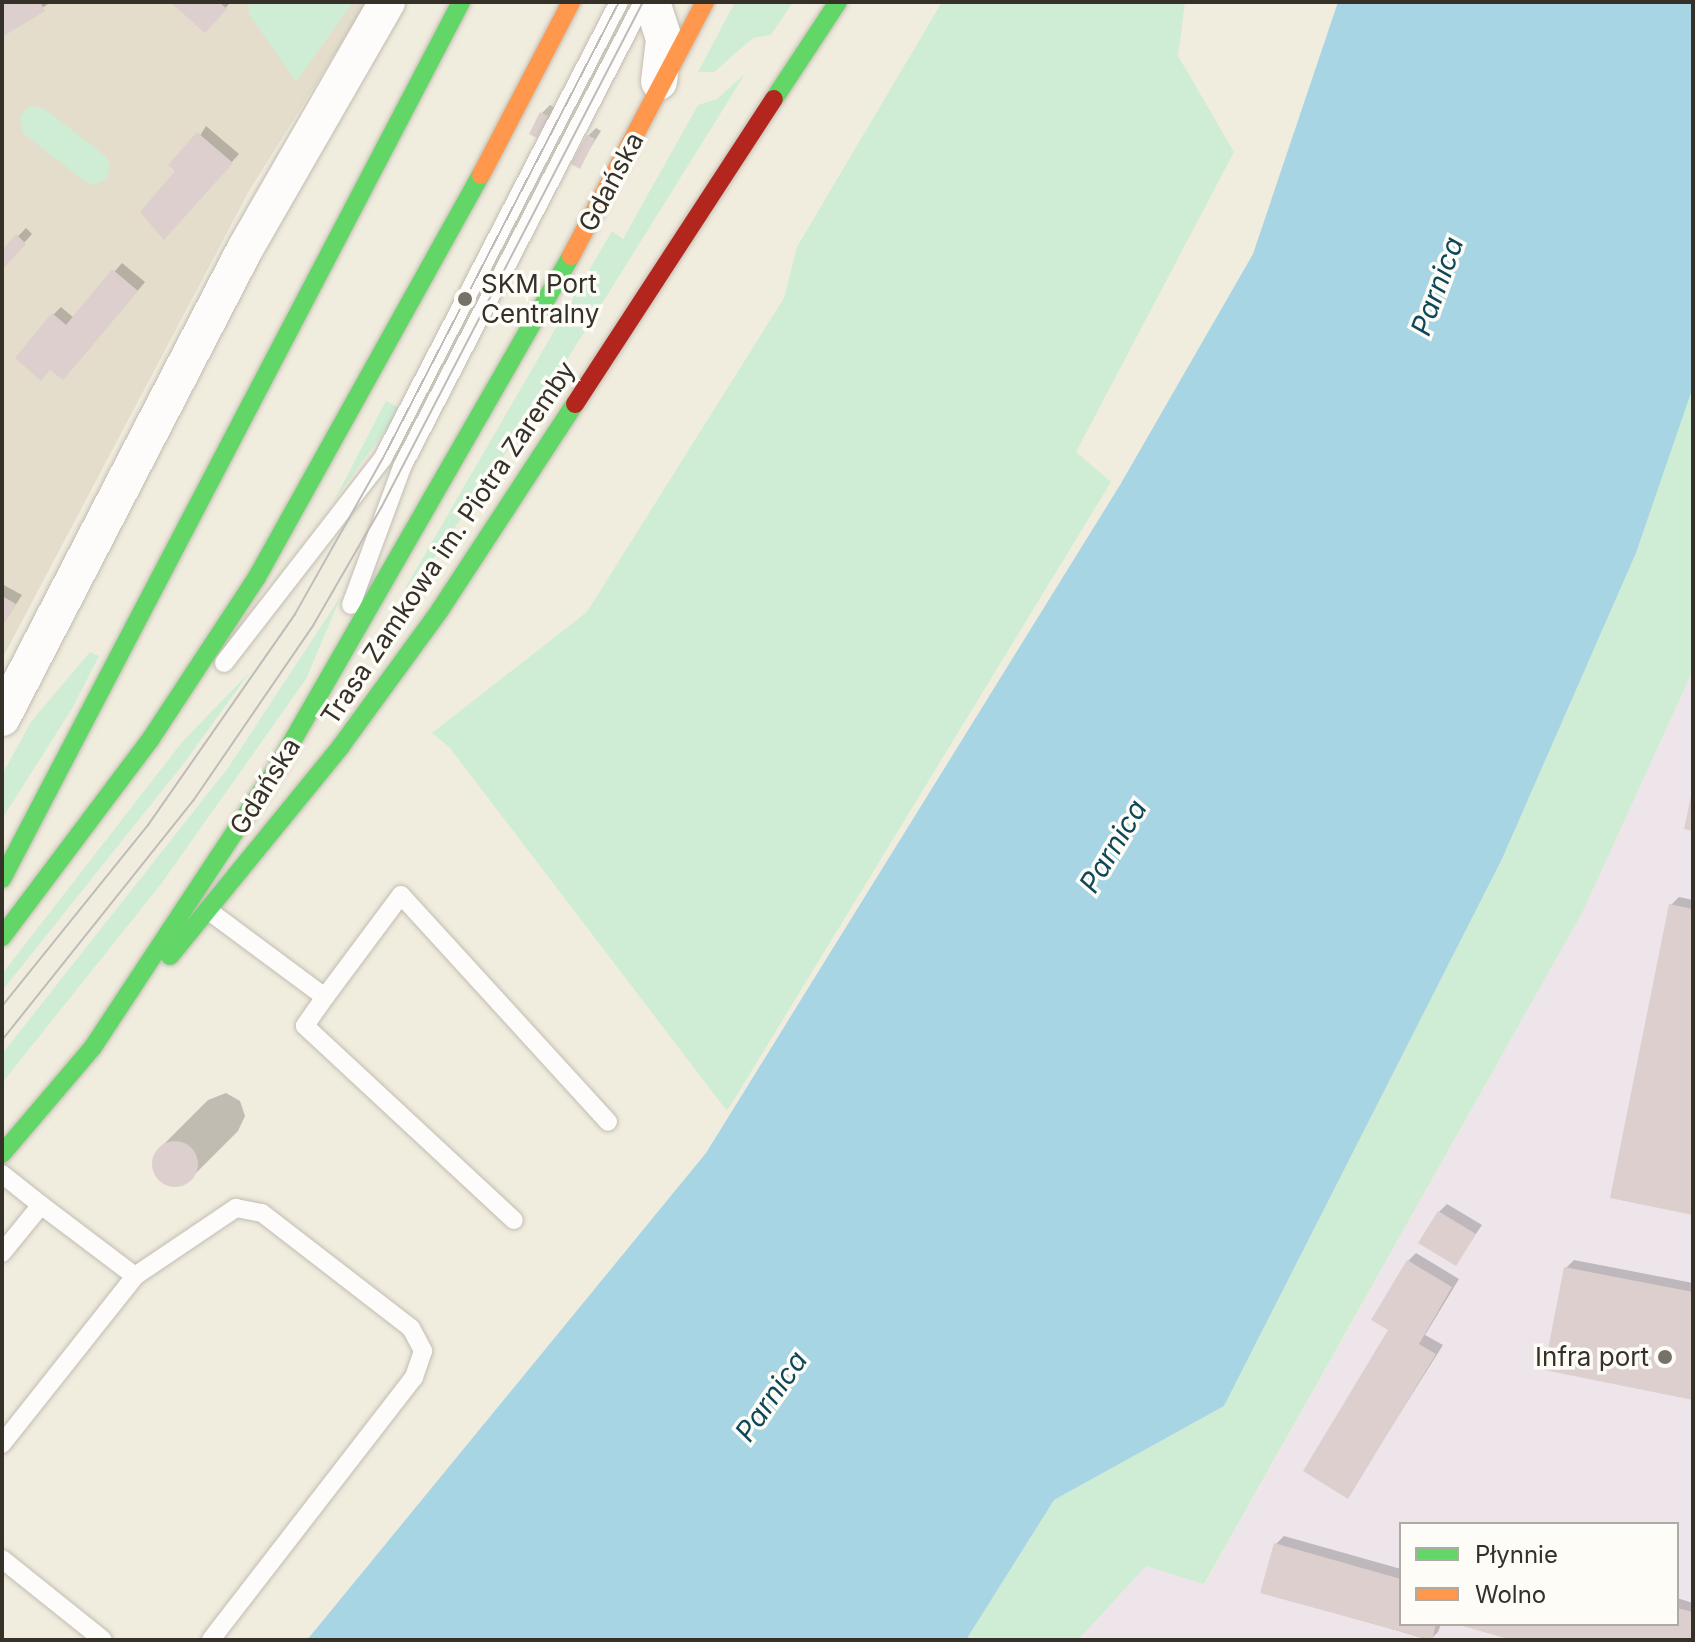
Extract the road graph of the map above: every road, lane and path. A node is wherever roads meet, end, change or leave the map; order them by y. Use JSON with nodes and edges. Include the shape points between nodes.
{"nodes":[{"id":1,"x":387,"y":2,"type":"edge"},
{"id":2,"x":461,"y":2,"type":"edge"},
{"id":3,"x":571,"y":2,"type":"edge"},
{"id":4,"x":619,"y":2,"type":"edge"},
{"id":5,"x":643,"y":2,"type":"edge"},
{"id":6,"x":652,"y":2,"type":"edge"},
{"id":7,"x":705,"y":2,"type":"edge"},
{"id":8,"x":838,"y":2,"type":"edge"},
{"id":9,"x":656,"y":99,"type":"junction"},
{"id":10,"x":2,"y":718,"type":"edge"},
{"id":11,"x":306,"y":719,"type":"junction"},
{"id":12,"x":2,"y":879,"type":"edge"},
{"id":13,"x":35,"y":896,"type":"junction"},
{"id":14,"x":209,"y":911,"type":"junction"},
{"id":15,"x":2,"y":937,"type":"edge"},
{"id":16,"x":325,"y":997,"type":"junction"},
{"id":17,"x":93,"y":1047,"type":"junction"},
{"id":18,"x":608,"y":1122,"type":"dead end"},
{"id":19,"x":2,"y":1154,"type":"edge"},
{"id":20,"x":2,"y":1174,"type":"edge"},
{"id":21,"x":41,"y":1205,"type":"junction"},
{"id":22,"x":514,"y":1220,"type":"dead end"},
{"id":23,"x":2,"y":1253,"type":"edge"},
{"id":24,"x":135,"y":1276,"type":"junction"},
{"id":25,"x":2,"y":1444,"type":"edge"},
{"id":26,"x":2,"y":1559,"type":"edge"},
{"id":27,"x":103,"y":1640,"type":"edge"},
{"id":28,"x":211,"y":1640,"type":"edge"}],
"edges":[{"from":1,"to":10,"type":"street","via":[[245,249]]},
{"from":2,"to":12,"type":"main road"},
{"from":3,"to":13,"type":"main road","via":[[450,235],[257,577],[150,740]]},
{"from":4,"to":13,"type":"lane","via":[[371,478]]},
{"from":5,"to":11,"type":"lane","via":[[402,467]]},
{"from":6,"to":9,"type":"street","name":"Gdańska","via":[[664,40]]},
{"from":7,"to":9,"type":"main road","name":"Gdańska"},
{"from":8,"to":14,"type":"main road","name":"Trasa Zamkowa im. Piotra Zaremby","via":[[394,677]]},
{"from":9,"to":11,"type":"main road","name":"Gdańska","via":[[526,341]]},
{"from":11,"to":17,"type":"main road","name":"Gdańska","via":[[195,899]]},
{"from":13,"to":15,"type":"main road"},
{"from":14,"to":16,"type":"lane"},
{"from":14,"to":17,"type":"main road","name":"Trasa Zamkowa im. Piotra Zaremby"},
{"from":16,"to":18,"type":"lane","via":[[401,895]]},
{"from":16,"to":22,"type":"lane","via":[[305,1026]]},
{"from":17,"to":19,"type":"main road","name":"Gdańska"},
{"from":20,"to":21,"type":"lane"},
{"from":21,"to":23,"type":"lane"},
{"from":21,"to":24,"type":"lane"},
{"from":24,"to":25,"type":"lane"},
{"from":24,"to":28,"type":"lane","via":[[236,1208],[262,1213],[411,1328],[423,1351],[414,1377]]},
{"from":26,"to":27,"type":"lane"}]}
